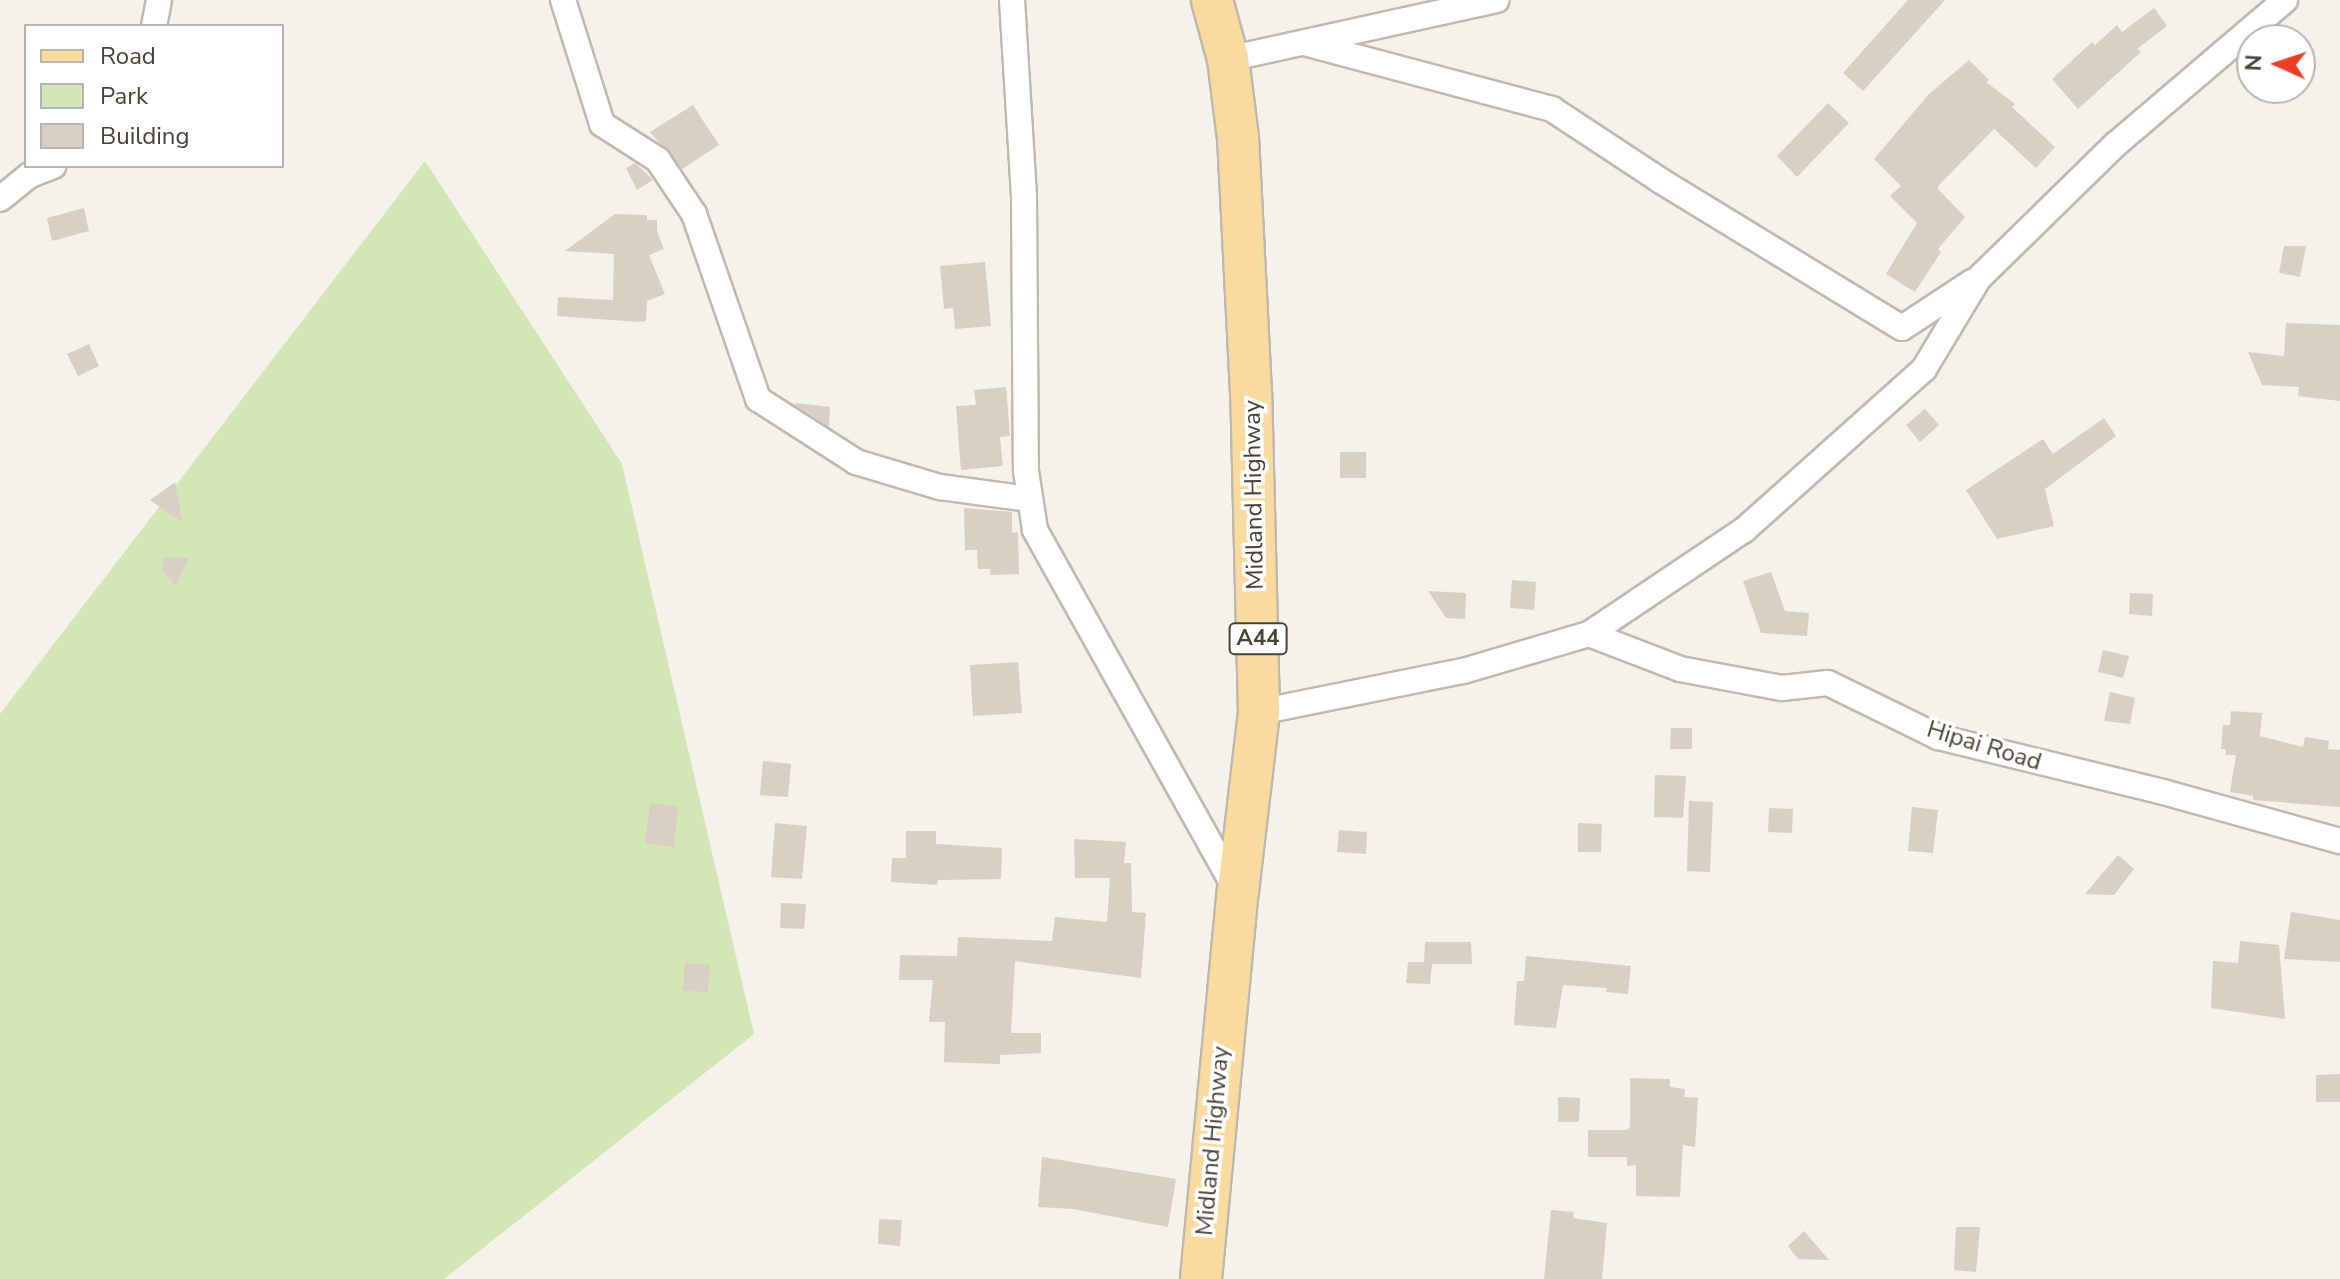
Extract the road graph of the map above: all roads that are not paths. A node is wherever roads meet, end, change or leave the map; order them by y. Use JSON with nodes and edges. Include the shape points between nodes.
{"nodes":[{"id":1,"x":159,"y":0,"type":"edge"},
{"id":2,"x":563,"y":0,"type":"edge"},
{"id":3,"x":1012,"y":0,"type":"edge"},
{"id":4,"x":1497,"y":0,"type":"edge"},
{"id":5,"x":2285,"y":0,"type":"edge"},
{"id":6,"x":1207,"y":2,"type":"edge"},
{"id":7,"x":154,"y":24,"type":"edge"},
{"id":8,"x":1304,"y":43,"type":"junction"},
{"id":9,"x":1228,"y":59,"type":"junction"},
{"id":10,"x":48,"y":168,"type":"edge"},
{"id":11,"x":0,"y":199,"type":"edge"},
{"id":12,"x":1978,"y":279,"type":"junction"},
{"id":13,"x":1030,"y":499,"type":"junction"},
{"id":14,"x":1589,"y":634,"type":"junction"},
{"id":15,"x":1259,"y":712,"type":"junction"},
{"id":16,"x":2340,"y":841,"type":"edge"},
{"id":17,"x":1238,"y":891,"type":"junction"},
{"id":18,"x":1201,"y":1279,"type":"edge"}],
"edges":[{"from":1,"to":7,"type":"street"},
{"from":2,"to":13,"type":"street","via":[[602,124],[658,160],[694,214],[758,399],[856,462],[940,487]]},
{"from":3,"to":13,"type":"street","via":[[1024,196]]},
{"from":4,"to":8,"type":"street"},
{"from":5,"to":12,"type":"street","via":[[2116,144]]},
{"from":6,"to":9,"type":"main road","name":"Midland Highway","number":"A44"},
{"from":8,"to":9,"type":"street"},
{"from":8,"to":12,"type":"street","via":[[1552,109],[1902,328]]},
{"from":9,"to":15,"type":"main road","name":"Midland Highway","number":"A44","via":[[1238,138],[1250,363]]},
{"from":10,"to":11,"type":"street"},
{"from":12,"to":14,"type":"street","via":[[1924,369],[1744,530]]},
{"from":13,"to":17,"type":"street","via":[[1035,530]]},
{"from":14,"to":15,"type":"street","via":[[1463,671]]},
{"from":14,"to":16,"type":"street","name":"Hipai Road","via":[[1680,669],[1782,688],[1828,683],[1938,737]]},
{"from":15,"to":17,"type":"main road","name":"Midland Highway","number":"A44"},
{"from":17,"to":18,"type":"main road","name":"Midland Highway","number":"A44"}]}
